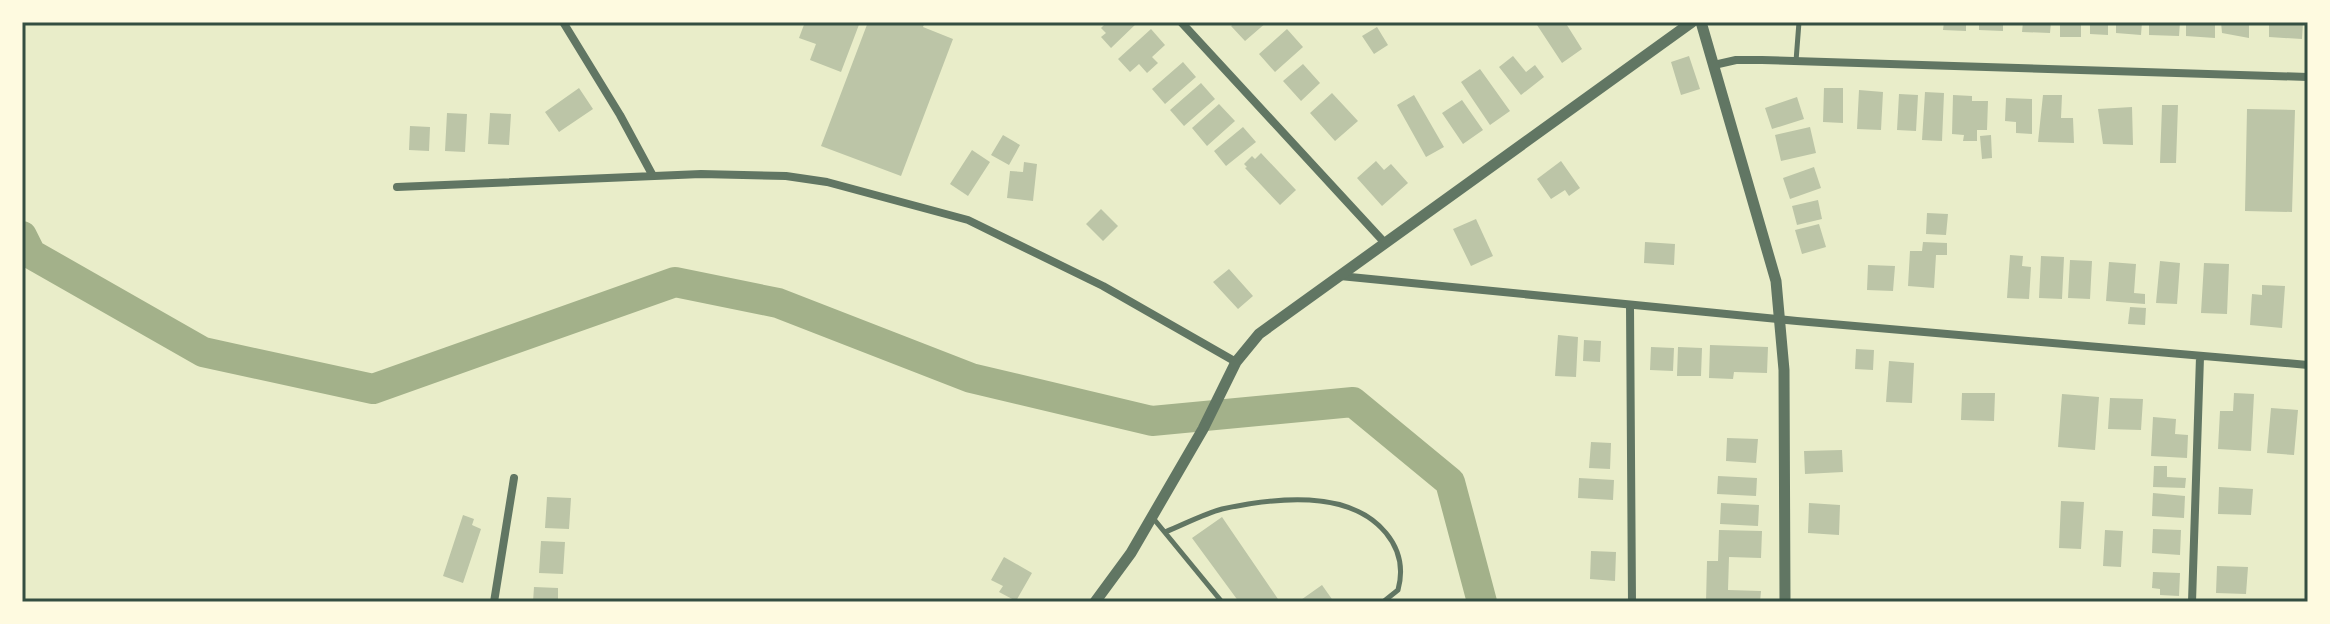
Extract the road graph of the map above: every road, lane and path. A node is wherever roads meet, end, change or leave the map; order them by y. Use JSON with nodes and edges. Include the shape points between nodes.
{"nodes":[{"id":1,"x":563,"y":22,"type":"edge"},
{"id":2,"x":1181,"y":22,"type":"edge"},
{"id":3,"x":1692,"y":22,"type":"edge"},
{"id":4,"x":1701,"y":22,"type":"edge"},
{"id":5,"x":1799,"y":22,"type":"edge"},
{"id":6,"x":1796,"y":61,"type":"junction"},
{"id":7,"x":1714,"y":65,"type":"junction"},
{"id":8,"x":2308,"y":77,"type":"edge"},
{"id":9,"x":653,"y":176,"type":"junction"},
{"id":10,"x":397,"y":187,"type":"dead end"},
{"id":11,"x":1384,"y":242,"type":"junction"},
{"id":12,"x":1339,"y":276,"type":"junction"},
{"id":13,"x":1630,"y":305,"type":"junction"},
{"id":14,"x":1780,"y":319,"type":"junction"},
{"id":15,"x":2200,"y":357,"type":"junction"},
{"id":16,"x":1236,"y":362,"type":"junction"},
{"id":17,"x":2308,"y":365,"type":"edge"},
{"id":18,"x":514,"y":478,"type":"dead end"},
{"id":19,"x":1153,"y":518,"type":"junction"},
{"id":20,"x":1165,"y":532,"type":"junction"},
{"id":21,"x":494,"y":602,"type":"edge"},
{"id":22,"x":1095,"y":602,"type":"edge"},
{"id":23,"x":1222,"y":602,"type":"edge"},
{"id":24,"x":1383,"y":602,"type":"edge"},
{"id":25,"x":1632,"y":602,"type":"edge"},
{"id":26,"x":1785,"y":602,"type":"edge"},
{"id":27,"x":2192,"y":602,"type":"edge"}],
"edges":[{"from":1,"to":9,"type":"street"},
{"from":2,"to":11,"type":"street"},
{"from":3,"to":11,"type":"street"},
{"from":4,"to":7,"type":"street"},
{"from":5,"to":6,"type":"lane"},
{"from":6,"to":7,"type":"street"},
{"from":6,"to":8,"type":"street"},
{"from":7,"to":14,"type":"street","via":[[1776,281]]},
{"from":9,"to":10,"type":"street"},
{"from":9,"to":16,"type":"street","via":[[799,178],[956,216],[1103,286]]},
{"from":11,"to":12,"type":"street"},
{"from":12,"to":13,"type":"street"},
{"from":12,"to":16,"type":"street","via":[[1259,334]]},
{"from":13,"to":14,"type":"street"},
{"from":13,"to":25,"type":"street"},
{"from":14,"to":15,"type":"street"},
{"from":14,"to":26,"type":"street"},
{"from":15,"to":17,"type":"street"},
{"from":15,"to":27,"type":"street"},
{"from":16,"to":19,"type":"street"},
{"from":18,"to":21,"type":"street"},
{"from":19,"to":20,"type":"lane"},
{"from":19,"to":22,"type":"street"},
{"from":20,"to":23,"type":"lane"},
{"from":20,"to":24,"type":"lane","via":[[1220,510],[1264,503],[1310,500],[1354,508],[1378,523],[1397,546],[1398,590]]}]}
